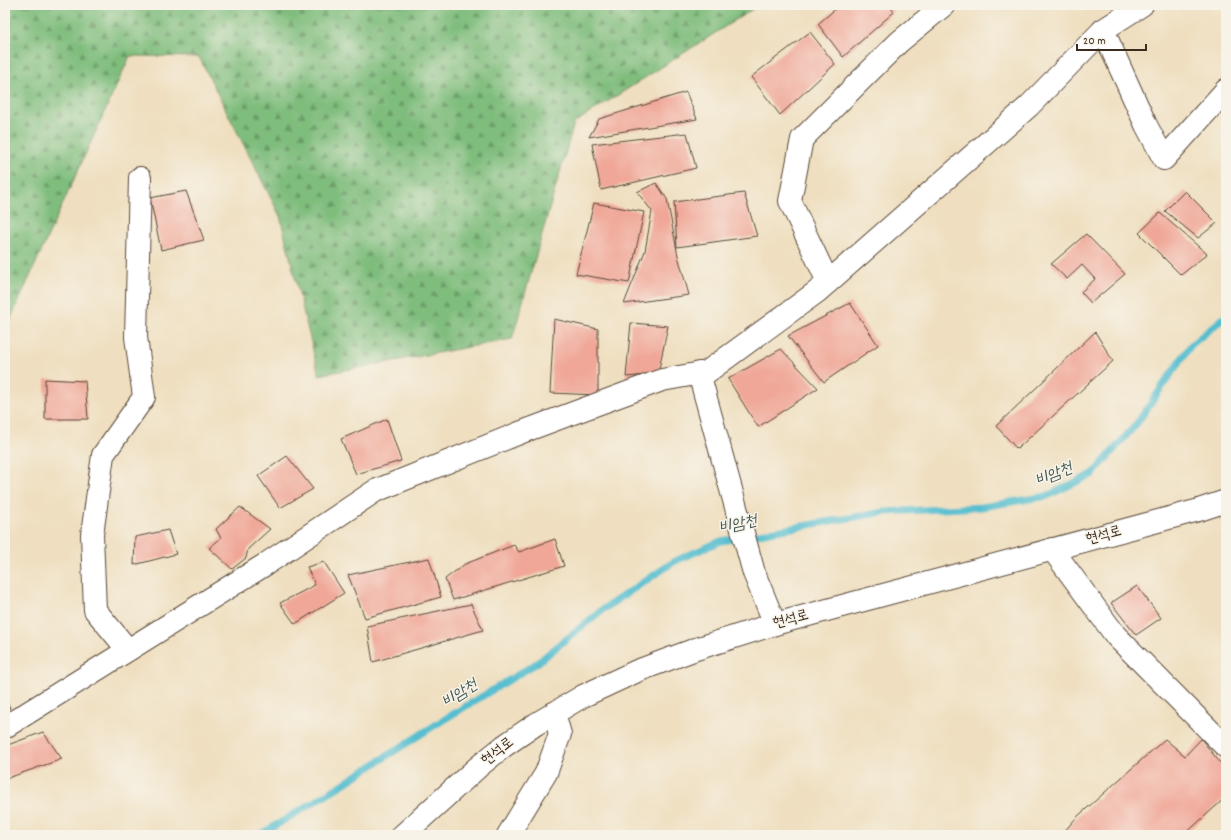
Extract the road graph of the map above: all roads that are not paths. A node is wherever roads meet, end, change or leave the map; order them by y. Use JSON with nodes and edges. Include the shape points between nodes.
{"nodes":[{"id":1,"x":944,"y":5,"type":"edge"},
{"id":2,"x":1142,"y":5,"type":"edge"},
{"id":3,"x":1103,"y":30,"type":"junction"},
{"id":4,"x":1226,"y":90,"type":"edge"},
{"id":5,"x":140,"y":178,"type":"dead end"},
{"id":6,"x":828,"y":282,"type":"junction"},
{"id":7,"x":699,"y":373,"type":"junction"},
{"id":8,"x":1226,"y":501,"type":"edge"},
{"id":9,"x":1052,"y":550,"type":"junction"},
{"id":10,"x":775,"y":624,"type":"junction"},
{"id":11,"x":128,"y":650,"type":"junction"},
{"id":12,"x":554,"y":713,"type":"junction"},
{"id":13,"x":5,"y":727,"type":"edge"},
{"id":14,"x":1226,"y":747,"type":"edge"},
{"id":15,"x":403,"y":835,"type":"edge"},
{"id":16,"x":508,"y":835,"type":"edge"}],
"edges":[{"from":1,"to":6,"type":"street","via":[[899,42],[802,139],[790,201]]},
{"from":2,"to":3,"type":"street"},
{"from":3,"to":4,"type":"street","via":[[1164,160]]},
{"from":3,"to":6,"type":"street","via":[[1028,106]]},
{"from":5,"to":11,"type":"street","via":[[136,337],[144,397],[104,455],[92,535],[96,610]]},
{"from":6,"to":7,"type":"street","via":[[707,372]]},
{"from":7,"to":10,"type":"street","via":[[754,573]]},
{"from":7,"to":11,"type":"street","via":[[662,380],[522,432],[375,491],[266,564]]},
{"from":8,"to":9,"type":"street","name":"현석로"},
{"from":9,"to":10,"type":"street","name":"현석로"},
{"from":9,"to":14,"type":"street","via":[[1116,636]]},
{"from":10,"to":12,"type":"street","name":"현석로","via":[[637,671],[583,696]]},
{"from":11,"to":13,"type":"street"},
{"from":12,"to":15,"type":"street","name":"현석로","via":[[504,746],[478,767]]},
{"from":12,"to":16,"type":"street","via":[[560,734],[546,773]]}]}
